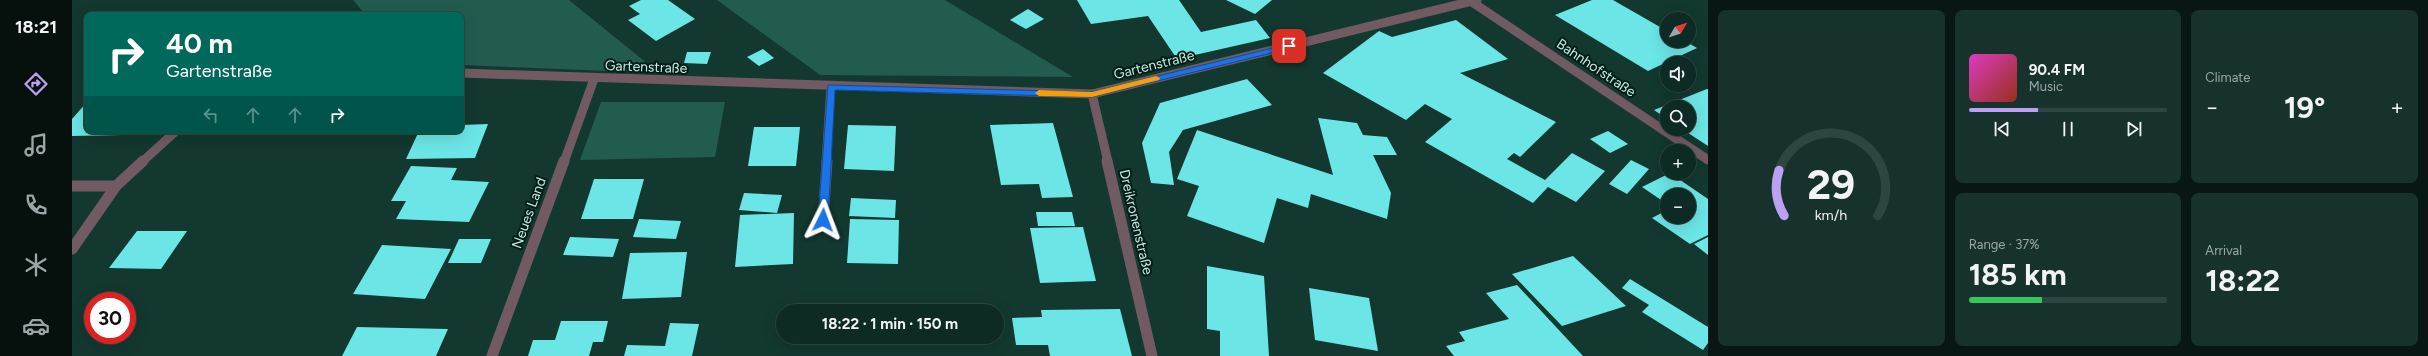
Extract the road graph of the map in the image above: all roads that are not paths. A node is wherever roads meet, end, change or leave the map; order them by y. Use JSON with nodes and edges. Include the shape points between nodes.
{"nodes":[{"id":1,"x":1472,"y":0,"type":"edge"},
{"id":2,"x":464,"y":73,"type":"edge"},
{"id":3,"x":594,"y":79,"type":"junction"},
{"id":4,"x":831,"y":87,"type":"junction"},
{"id":5,"x":1092,"y":94,"type":"junction"},
{"id":6,"x":173,"y":134,"type":"edge"},
{"id":7,"x":1708,"y":160,"type":"edge"},
{"id":8,"x":72,"y":186,"type":"edge"},
{"id":9,"x":116,"y":186,"type":"junction"},
{"id":10,"x":823,"y":220,"type":"dead end"},
{"id":11,"x":72,"y":249,"type":"edge"},
{"id":12,"x":492,"y":356,"type":"edge"},
{"id":13,"x":1152,"y":356,"type":"edge"}],
"edges":[{"from":1,"to":5,"type":"street","name":"Gartenstraße"},
{"from":1,"to":7,"type":"street","name":"Bahnhofstraße"},
{"from":2,"to":3,"type":"street","name":"Gartenstraße"},
{"from":3,"to":4,"type":"street","name":"Gartenstraße"},
{"from":3,"to":12,"type":"street","name":"Neues Land"},
{"from":4,"to":5,"type":"street","name":"Gartenstraße"},
{"from":4,"to":10,"type":"street"},
{"from":5,"to":13,"type":"street","name":"Dreikronenstraße"},
{"from":6,"to":9,"type":"street"},
{"from":8,"to":9,"type":"street"},
{"from":9,"to":11,"type":"street"}]}
